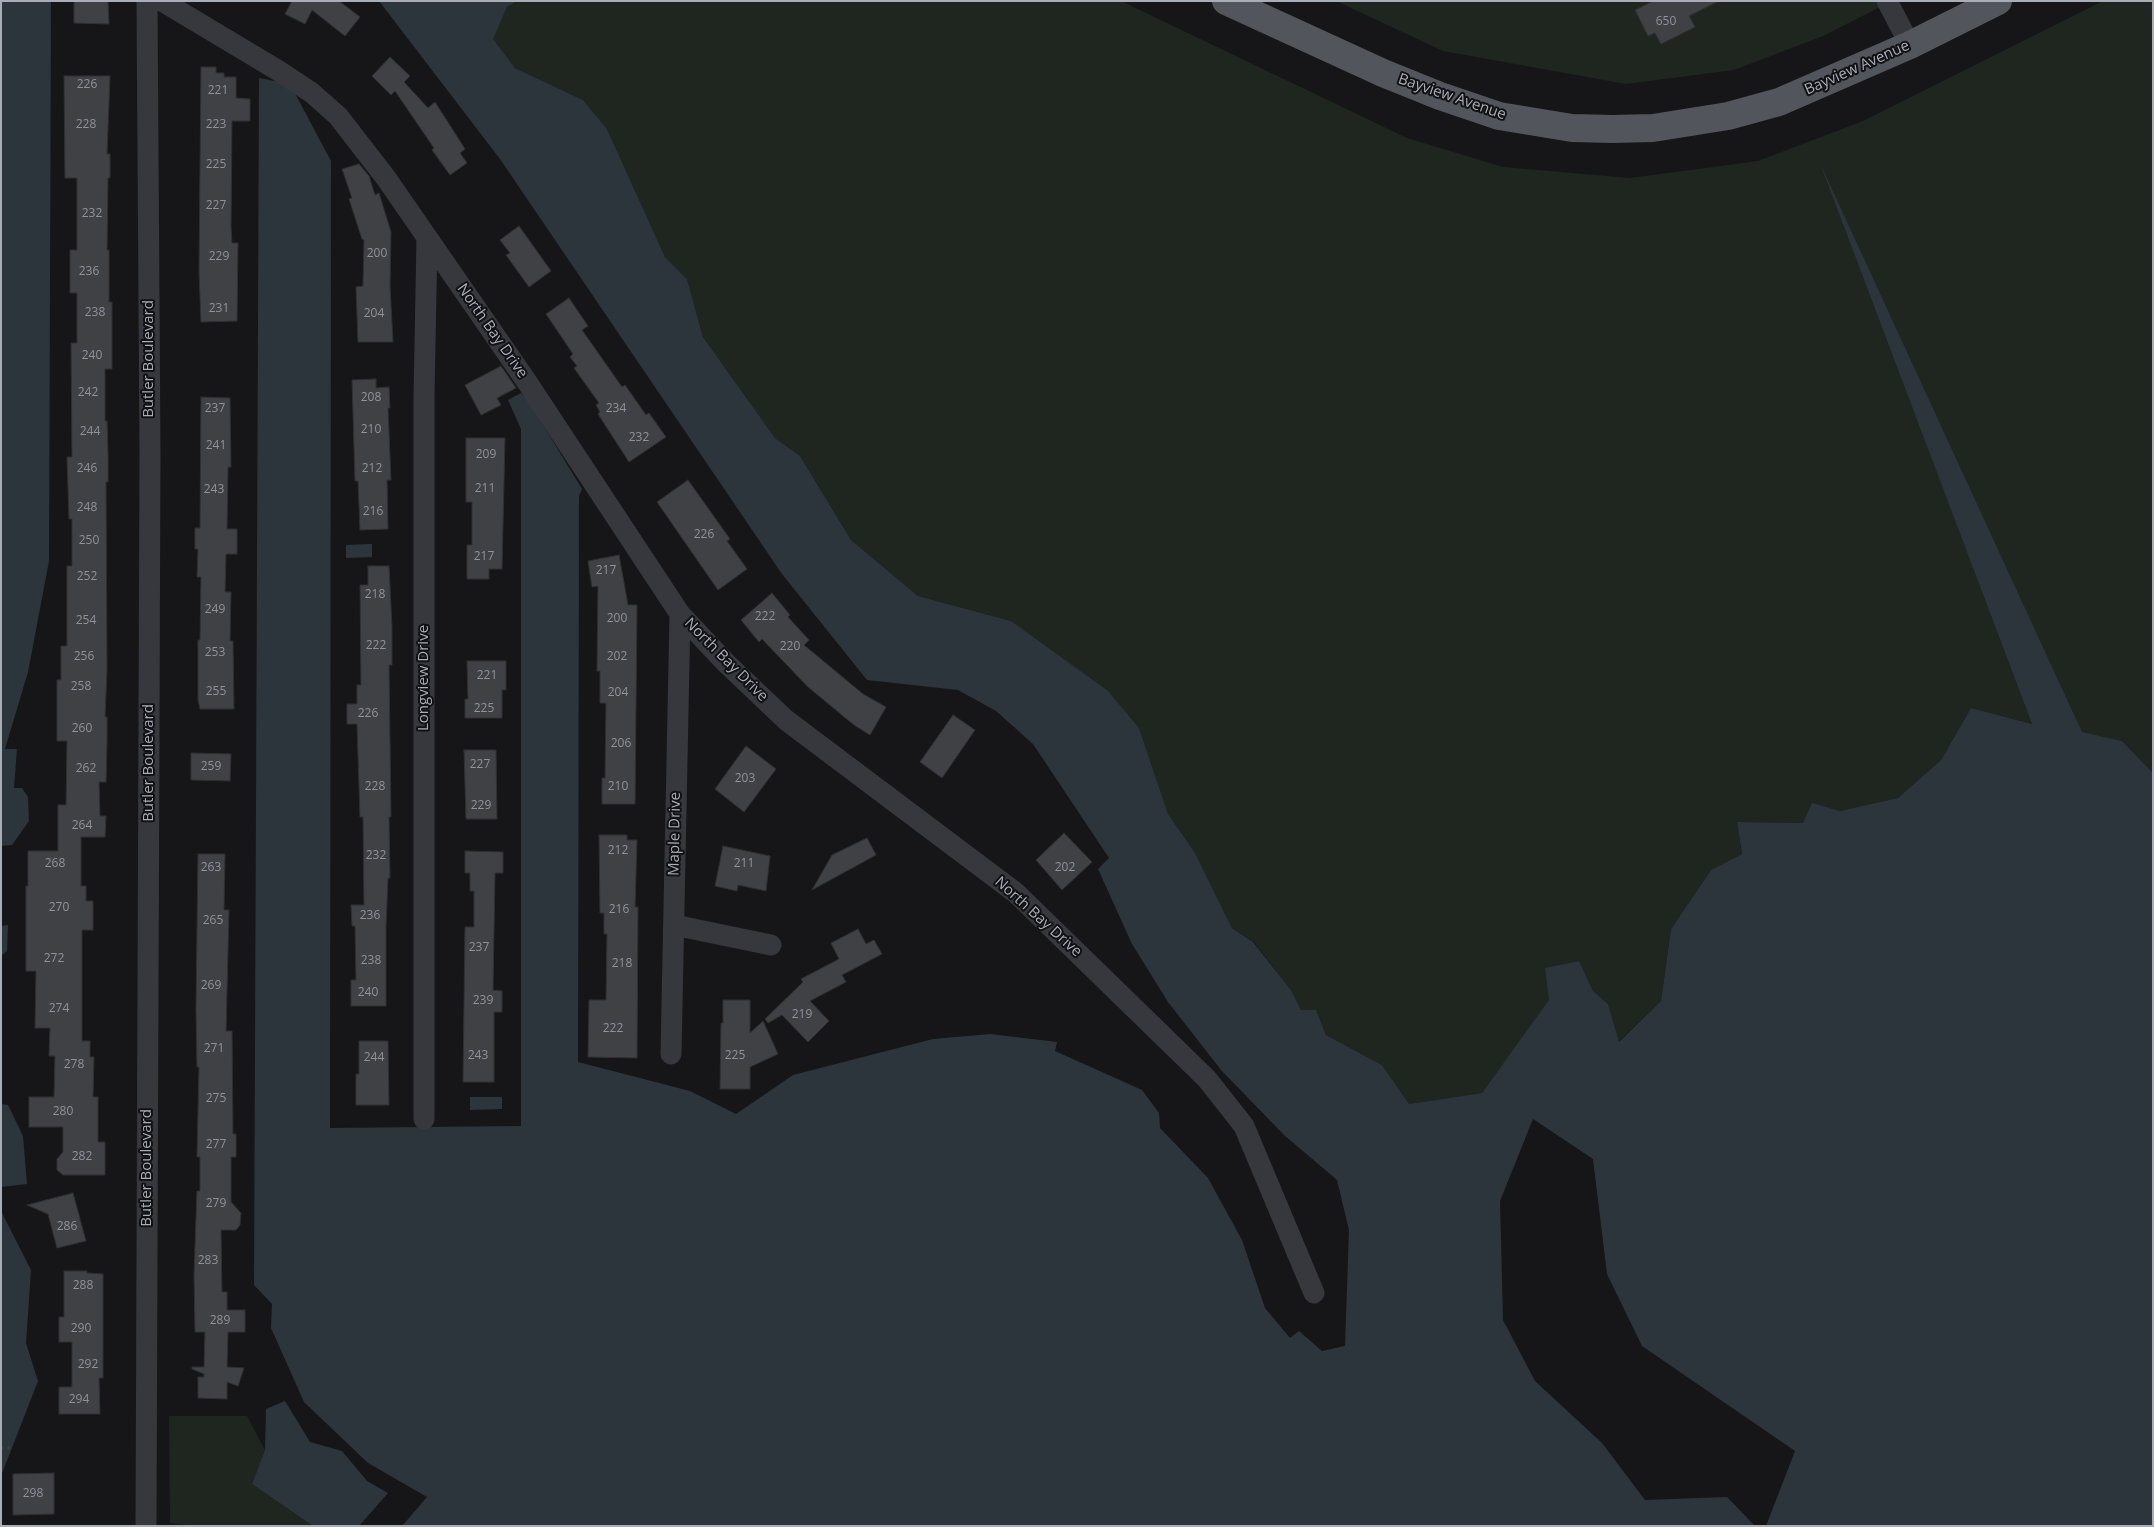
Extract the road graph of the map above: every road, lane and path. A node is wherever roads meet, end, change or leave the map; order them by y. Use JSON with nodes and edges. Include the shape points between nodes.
{"nodes":[{"id":1,"x":147,"y":1,"type":"edge"},
{"id":2,"x":162,"y":1,"type":"edge"},
{"id":3,"x":1226,"y":1,"type":"edge"},
{"id":4,"x":1887,"y":1,"type":"edge"},
{"id":5,"x":1998,"y":1,"type":"edge"},
{"id":6,"x":1910,"y":45,"type":"junction"},
{"id":7,"x":428,"y":238,"type":"junction"},
{"id":8,"x":680,"y":614,"type":"junction"},
{"id":9,"x":674,"y":925,"type":"junction"},
{"id":10,"x":772,"y":945,"type":"dead end"},
{"id":11,"x":671,"y":1054,"type":"dead end"},
{"id":12,"x":424,"y":1119,"type":"dead end"},
{"id":13,"x":1314,"y":1292,"type":"dead end"},
{"id":14,"x":1,"y":1448,"type":"edge"},
{"id":15,"x":12,"y":1448,"type":"dead end"},
{"id":16,"x":146,"y":1526,"type":"edge"}],
"edges":[{"from":1,"to":16,"type":"street","name":"Butler Boulevard","via":[[150,462]]},
{"from":2,"to":7,"type":"street","name":"North Bay Drive","via":[[279,71],[312,93],[338,116]]},
{"from":3,"to":6,"type":"main road","name":"Bayview Avenue","via":[[1440,96],[1499,116],[1572,128],[1653,128],[1728,116],[1779,102]]},
{"from":4,"to":6,"type":"street"},
{"from":5,"to":6,"type":"main road","name":"Bayview Avenue"},
{"from":7,"to":8,"type":"street","name":"North Bay Drive"},
{"from":7,"to":12,"type":"street","name":"Longview Drive","via":[[424,396]]},
{"from":8,"to":9,"type":"street","name":"Maple Drive"},
{"from":8,"to":13,"type":"street","name":"North Bay Drive","via":[[786,720],[1016,894],[1207,1079],[1244,1126]]},
{"from":9,"to":10,"type":"street"},
{"from":9,"to":11,"type":"street","name":"Maple Drive"},
{"from":14,"to":15,"type":"path"}]}
